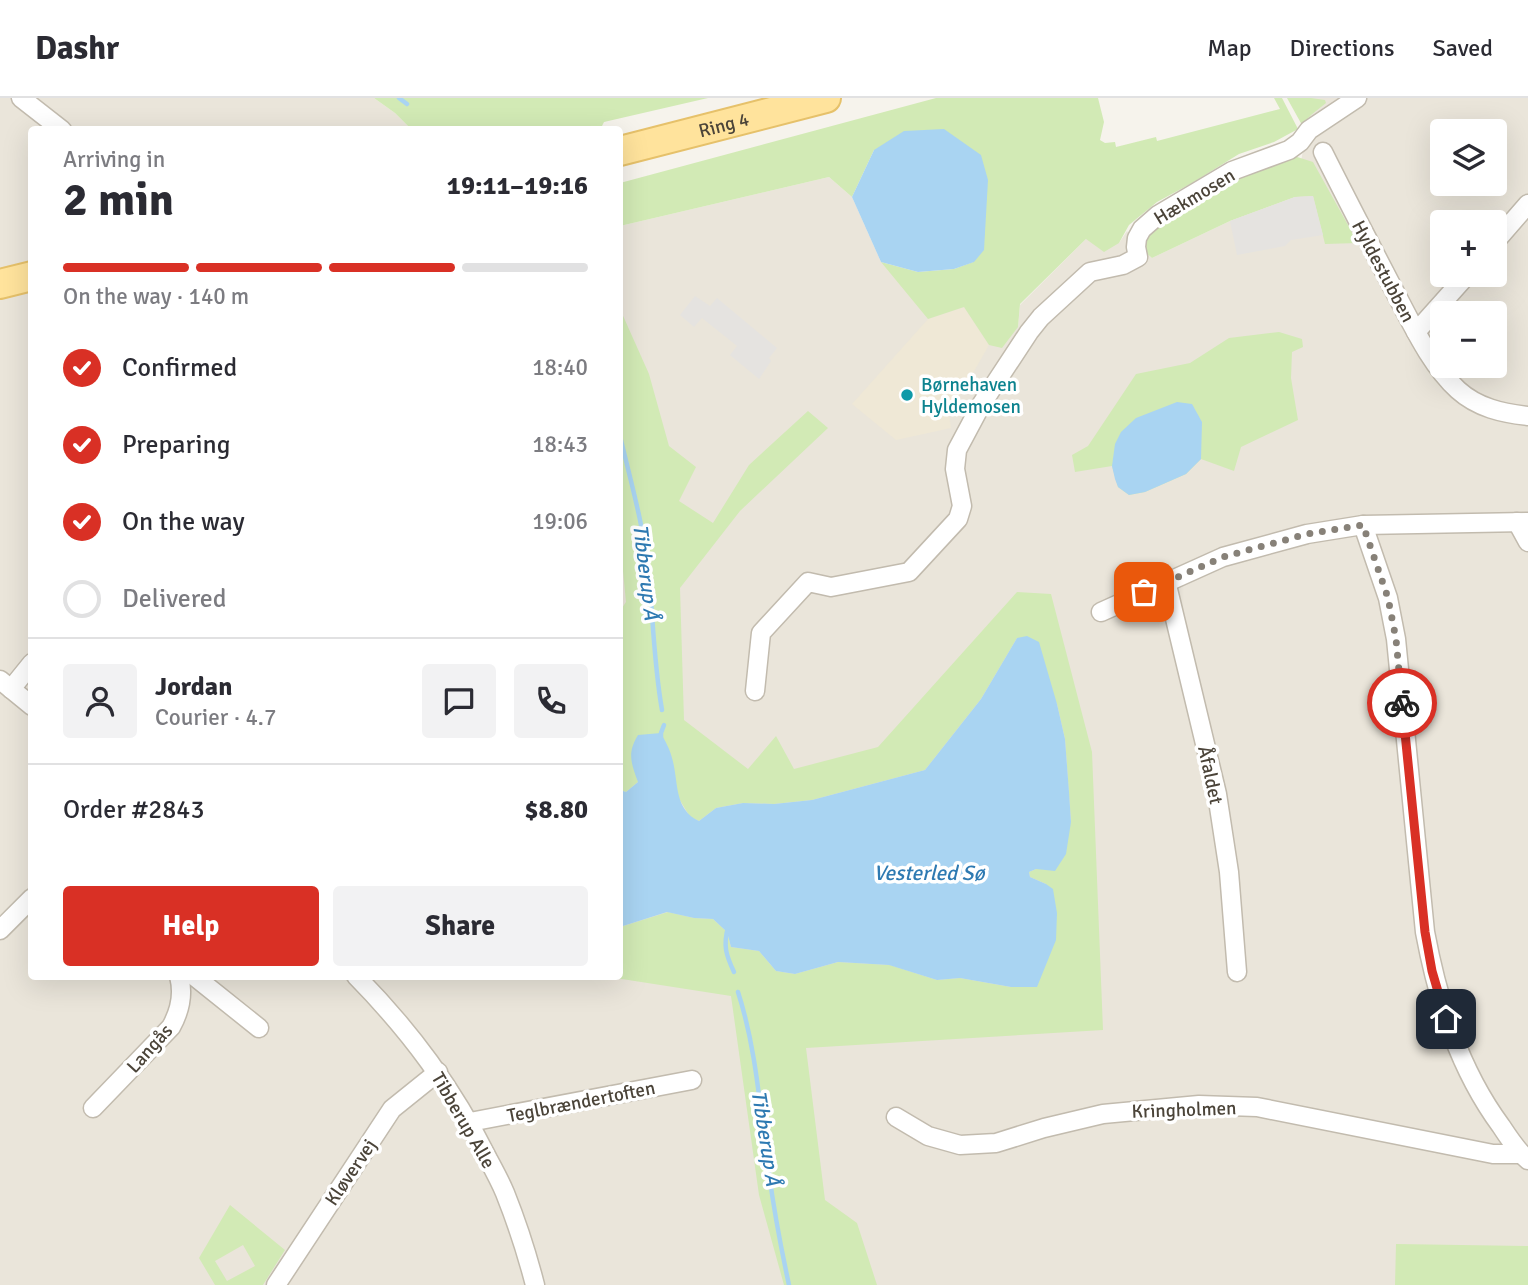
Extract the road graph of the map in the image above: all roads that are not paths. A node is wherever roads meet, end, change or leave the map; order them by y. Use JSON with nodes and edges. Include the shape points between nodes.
{"nodes":[{"id":1,"x":20,"y":98,"type":"edge"},
{"id":2,"x":826,"y":98,"type":"edge"},
{"id":3,"x":1357,"y":98,"type":"edge"},
{"id":4,"x":57,"y":126,"type":"edge"},
{"id":5,"x":623,"y":150,"type":"edge"},
{"id":6,"x":1323,"y":152,"type":"dead end"},
{"id":7,"x":1528,"y":204,"type":"edge"},
{"id":8,"x":1507,"y":228,"type":"edge"},
{"id":9,"x":0,"y":273,"type":"edge"},
{"id":10,"x":28,"y":274,"type":"edge"},
{"id":11,"x":28,"y":275,"type":"edge"},
{"id":12,"x":0,"y":285,"type":"edge"},
{"id":13,"x":1456,"y":287,"type":"edge"},
{"id":14,"x":1416,"y":332,"type":"junction"},
{"id":15,"x":1528,"y":415,"type":"edge"},
{"id":16,"x":1522,"y":522,"type":"edge"},
{"id":17,"x":1363,"y":525,"type":"junction"},
{"id":18,"x":1528,"y":542,"type":"edge"},
{"id":19,"x":1166,"y":582,"type":"junction"},
{"id":20,"x":1101,"y":611,"type":"dead end"},
{"id":21,"x":28,"y":666,"type":"edge"},
{"id":22,"x":5,"y":685,"type":"edge"},
{"id":23,"x":755,"y":691,"type":"dead end"},
{"id":24,"x":28,"y":703,"type":"edge"},
{"id":25,"x":28,"y":902,"type":"edge"},
{"id":26,"x":0,"y":930,"type":"edge"},
{"id":27,"x":1237,"y":972,"type":"dead end"},
{"id":28,"x":179,"y":980,"type":"edge"},
{"id":29,"x":199,"y":980,"type":"edge"},
{"id":30,"x":360,"y":980,"type":"edge"},
{"id":31,"x":259,"y":1028,"type":"dead end"},
{"id":32,"x":438,"y":1072,"type":"junction"},
{"id":33,"x":692,"y":1080,"type":"dead end"},
{"id":34,"x":93,"y":1108,"type":"dead end"},
{"id":35,"x":896,"y":1117,"type":"dead end"},
{"id":36,"x":470,"y":1122,"type":"junction"},
{"id":37,"x":1524,"y":1157,"type":"edge"},
{"id":38,"x":276,"y":1285,"type":"edge"},
{"id":39,"x":535,"y":1285,"type":"edge"}],
"edges":[{"from":1,"to":4,"type":"street"},
{"from":2,"to":5,"type":"main road","name":"Ring 4"},
{"from":3,"to":23,"type":"street","name":"Hækmosen","via":[[1309,130],[1289,150],[1233,171],[1158,215],[1137,238],[1138,257],[1090,272],[1041,317],[1004,368],[957,450],[955,469],[962,506],[958,519],[909,572],[831,587],[808,582],[761,633]]},
{"from":6,"to":14,"type":"street","name":"Hyldestubben"},
{"from":7,"to":8,"type":"street"},
{"from":9,"to":10,"type":"main road"},
{"from":11,"to":12,"type":"main road"},
{"from":13,"to":14,"type":"street"},
{"from":14,"to":15,"type":"street","name":"Hyldestubben","via":[[1443,374],[1475,403]]},
{"from":16,"to":17,"type":"street"},
{"from":16,"to":18,"type":"street"},
{"from":17,"to":19,"type":"street","via":[[1307,534],[1223,557]]},
{"from":17,"to":37,"type":"street","via":[[1388,598],[1396,639],[1432,971],[1467,1070],[1490,1112]]},
{"from":19,"to":20,"type":"street"},
{"from":19,"to":27,"type":"street","name":"Åfaldet","via":[[1217,794]]},
{"from":21,"to":22,"type":"street"},
{"from":22,"to":24,"type":"street"},
{"from":25,"to":26,"type":"street"},
{"from":28,"to":34,"type":"street","name":"Langås","via":[[179,1012],[171,1027]]},
{"from":29,"to":31,"type":"street"},
{"from":30,"to":32,"type":"street","name":"Tibberup Alle"},
{"from":32,"to":36,"type":"street","name":"Tibberup Alle"},
{"from":32,"to":38,"type":"street","name":"Kløvervej","via":[[392,1109]]},
{"from":33,"to":36,"type":"street","name":"Teglbrændertoften"},
{"from":35,"to":37,"type":"street","name":"Kringholmen","via":[[929,1136],[960,1145],[996,1143],[1103,1114],[1199,1105],[1258,1107]]},
{"from":36,"to":39,"type":"street","name":"Tibberup Alle","via":[[504,1191]]}]}
